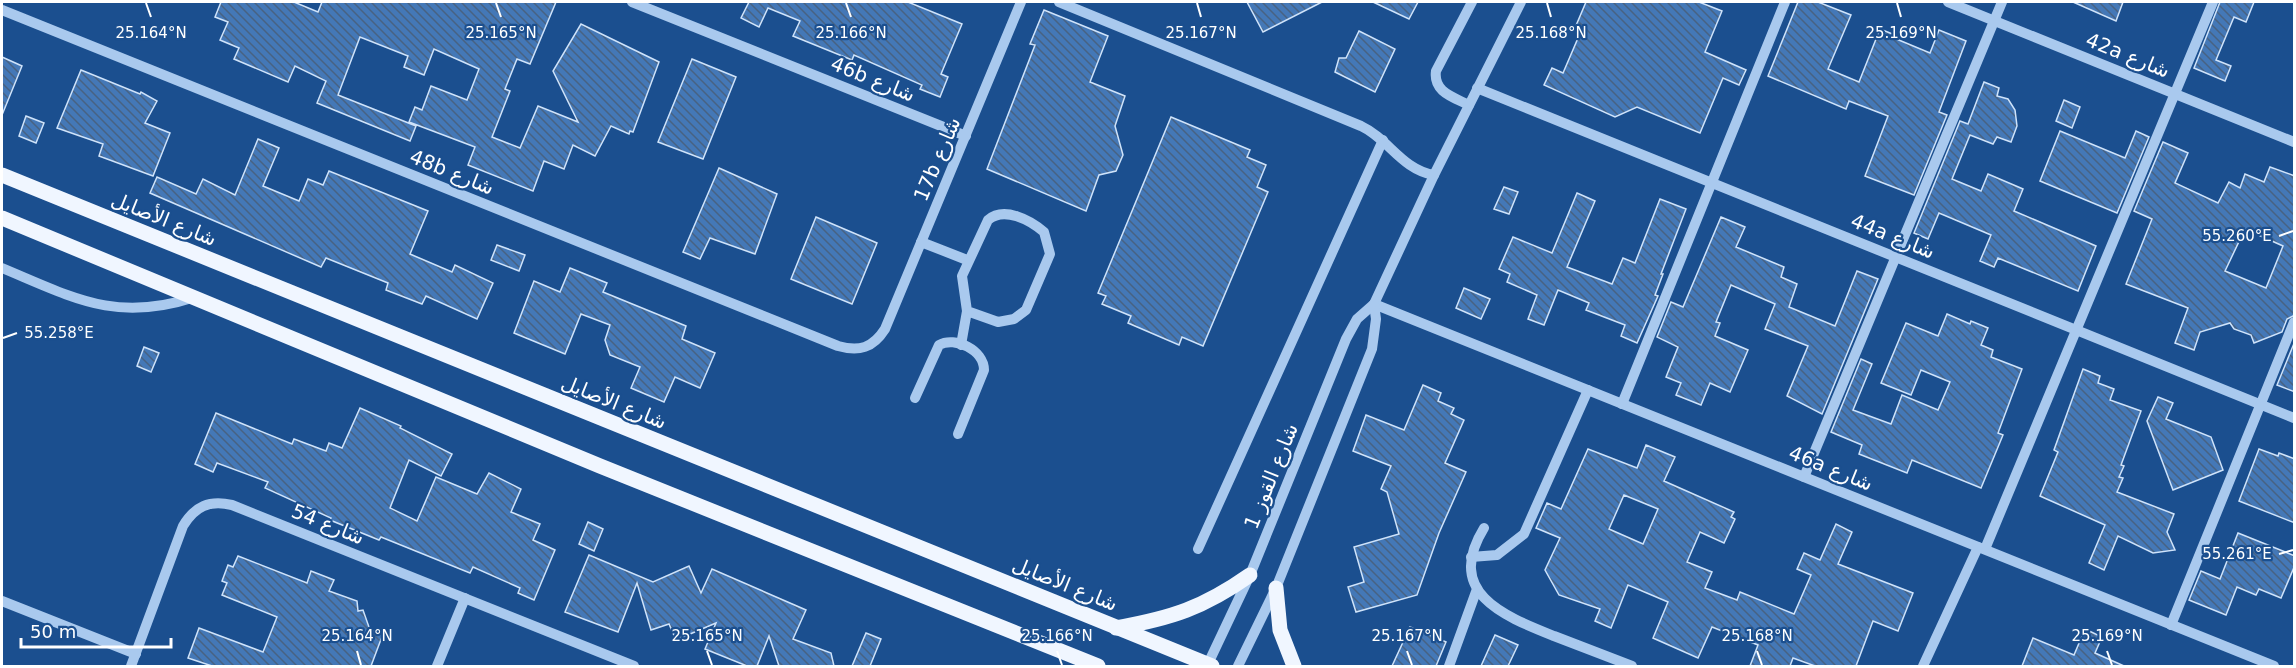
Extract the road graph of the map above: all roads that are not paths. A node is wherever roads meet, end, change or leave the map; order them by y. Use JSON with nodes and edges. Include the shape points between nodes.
{"nodes":[{"id":1,"x":632,"y":2,"type":"edge"},
{"id":2,"x":1021,"y":2,"type":"edge"},
{"id":3,"x":1059,"y":2,"type":"edge"},
{"id":4,"x":1472,"y":2,"type":"edge"},
{"id":5,"x":1521,"y":2,"type":"edge"},
{"id":6,"x":1785,"y":2,"type":"edge"},
{"id":7,"x":1948,"y":2,"type":"edge"},
{"id":8,"x":2002,"y":2,"type":"edge"},
{"id":9,"x":2213,"y":2,"type":"edge"},
{"id":10,"x":2,"y":10,"type":"edge"},
{"id":11,"x":1994,"y":20,"type":"junction"},
{"id":12,"x":1478,"y":88,"type":"junction"},
{"id":13,"x":2176,"y":94,"type":"junction"},
{"id":14,"x":1468,"y":105,"type":"junction"},
{"id":15,"x":966,"y":136,"type":"junction"},
{"id":16,"x":1383,"y":140,"type":"junction"},
{"id":17,"x":2295,"y":142,"type":"edge"},
{"id":18,"x":2,"y":175,"type":"edge"},
{"id":19,"x":1434,"y":175,"type":"junction"},
{"id":20,"x":1712,"y":183,"type":"junction"},
{"id":21,"x":2,"y":219,"type":"edge"},
{"id":22,"x":921,"y":242,"type":"junction"},
{"id":23,"x":1896,"y":257,"type":"junction"},
{"id":24,"x":967,"y":260,"type":"junction"},
{"id":25,"x":2,"y":268,"type":"edge"},
{"id":26,"x":195,"y":297,"type":"junction"},
{"id":27,"x":1374,"y":304,"type":"junction"},
{"id":28,"x":967,"y":311,"type":"junction"},
{"id":29,"x":2295,"y":322,"type":"edge"},
{"id":30,"x":885,"y":329,"type":"joint"},
{"id":31,"x":2077,"y":330,"type":"junction"},
{"id":32,"x":962,"y":345,"type":"junction"},
{"id":33,"x":1588,"y":390,"type":"junction"},
{"id":34,"x":915,"y":398,"type":"dead end"},
{"id":35,"x":1622,"y":404,"type":"junction"},
{"id":36,"x":2261,"y":405,"type":"junction"},
{"id":37,"x":2295,"y":418,"type":"edge"},
{"id":38,"x":958,"y":434,"type":"dead end"},
{"id":39,"x":1804,"y":477,"type":"junction"},
{"id":40,"x":1484,"y":528,"type":"dead end"},
{"id":41,"x":1982,"y":548,"type":"junction"},
{"id":42,"x":1198,"y":549,"type":"dead end"},
{"id":43,"x":1471,"y":557,"type":"junction"},
{"id":44,"x":1250,"y":574,"type":"junction"},
{"id":45,"x":1276,"y":588,"type":"junction"},
{"id":46,"x":1477,"y":589,"type":"junction"},
{"id":47,"x":465,"y":598,"type":"junction"},
{"id":48,"x":2,"y":601,"type":"edge"},
{"id":49,"x":2171,"y":626,"type":"junction"},
{"id":50,"x":1116,"y":628,"type":"junction"},
{"id":51,"x":136,"y":654,"type":"junction"},
{"id":52,"x":1085,"y":663,"type":"edge"},
{"id":53,"x":131,"y":666,"type":"edge"},
{"id":54,"x":437,"y":666,"type":"edge"},
{"id":55,"x":634,"y":666,"type":"edge"},
{"id":56,"x":1098,"y":666,"type":"edge"},
{"id":57,"x":1209,"y":666,"type":"edge"},
{"id":58,"x":1238,"y":666,"type":"edge"},
{"id":59,"x":1294,"y":666,"type":"edge"},
{"id":60,"x":1449,"y":666,"type":"edge"},
{"id":61,"x":1632,"y":666,"type":"edge"},
{"id":62,"x":1923,"y":666,"type":"edge"},
{"id":63,"x":2274,"y":666,"type":"edge"}],
"edges":[{"from":1,"to":15,"type":"street","name":"46b شارع"},
{"from":2,"to":15,"type":"street","name":"17b شارع"},
{"from":3,"to":16,"type":"street","via":[[1361,126]]},
{"from":4,"to":14,"type":"street","via":[[1435,78],[1440,90]]},
{"from":5,"to":12,"type":"street","name":"شارع القوز 1"},
{"from":6,"to":20,"type":"street"},
{"from":7,"to":11,"type":"street","name":"42a شارع"},
{"from":8,"to":11,"type":"street"},
{"from":9,"to":13,"type":"street"},
{"from":10,"to":30,"type":"street","name":"48b شارع","via":[[838,346],[861,349],[872,345]]},
{"from":11,"to":13,"type":"street","name":"42a شارع"},
{"from":11,"to":23,"type":"street"},
{"from":12,"to":14,"type":"street","name":"شارع القوز 1"},
{"from":12,"to":20,"type":"street","name":"44a شارع"},
{"from":13,"to":17,"type":"street","name":"42a شارع"},
{"from":13,"to":31,"type":"street"},
{"from":14,"to":19,"type":"street","name":"شارع القوز 1"},
{"from":15,"to":22,"type":"street","name":"17b شارع"},
{"from":16,"to":19,"type":"street","via":[[1409,166]]},
{"from":16,"to":42,"type":"street"},
{"from":18,"to":50,"type":"main road","name":"شارع الأصايل"},
{"from":19,"to":27,"type":"street","name":"شارع القوز 1"},
{"from":20,"to":23,"type":"street","name":"44a شارع"},
{"from":20,"to":35,"type":"street"},
{"from":21,"to":26,"type":"main road"},
{"from":22,"to":24,"type":"street"},
{"from":22,"to":30,"type":"street","name":"17b شارع"},
{"from":23,"to":31,"type":"street","name":"44a شارع"},
{"from":23,"to":39,"type":"street"},
{"from":24,"to":28,"type":"street","via":[[962,284]]},
{"from":24,"to":28,"type":"street","via":[[988,220],[999,214],[1012,215],[1038,227],[1050,246],[1030,303],[1020,315],[998,322]]},
{"from":25,"to":26,"type":"street","via":[[72,297],[122,309],[163,306]]},
{"from":26,"to":52,"type":"main road"},
{"from":27,"to":33,"type":"street","name":"46a شارع"},
{"from":27,"to":44,"type":"street","name":"شارع القوز 1","via":[[1357,319],[1346,339]]},
{"from":27,"to":45,"type":"street","name":"شارع القوز 1","via":[[1376,327],[1372,349]]},
{"from":28,"to":32,"type":"street"},
{"from":29,"to":36,"type":"street"},
{"from":31,"to":36,"type":"street","name":"44a شارع"},
{"from":31,"to":41,"type":"street"},
{"from":32,"to":34,"type":"street","via":[[947,341],[935,348]]},
{"from":32,"to":38,"type":"street","via":[[980,355],[984,369]]},
{"from":33,"to":35,"type":"street","name":"46a شارع"},
{"from":33,"to":43,"type":"street","via":[[1524,534],[1497,555]]},
{"from":35,"to":39,"type":"street","name":"46a شارع"},
{"from":36,"to":37,"type":"street","name":"44a شارع"},
{"from":36,"to":49,"type":"street"},
{"from":39,"to":41,"type":"street","name":"46a شارع"},
{"from":40,"to":43,"type":"street"},
{"from":41,"to":49,"type":"street","name":"46a شارع"},
{"from":41,"to":62,"type":"street"},
{"from":43,"to":46,"type":"street"},
{"from":44,"to":50,"type":"main road","via":[[1191,610]]},
{"from":44,"to":57,"type":"street","name":"شارع القوز 1"},
{"from":45,"to":58,"type":"street","name":"شارع القوز 1"},
{"from":45,"to":59,"type":"main road","via":[[1280,630]]},
{"from":46,"to":60,"type":"street"},
{"from":46,"to":61,"type":"street","via":[[1500,613]]},
{"from":47,"to":51,"type":"street","name":"شارع 54","via":[[218,502],[203,505],[183,526]]},
{"from":47,"to":54,"type":"street"},
{"from":47,"to":55,"type":"street","name":"شارع 54"},
{"from":48,"to":51,"type":"street"},
{"from":49,"to":63,"type":"street","name":"46a شارع"},
{"from":50,"to":57,"type":"main road","name":"شارع الأصايل"},
{"from":51,"to":53,"type":"street"},
{"from":52,"to":56,"type":"main road"}]}
